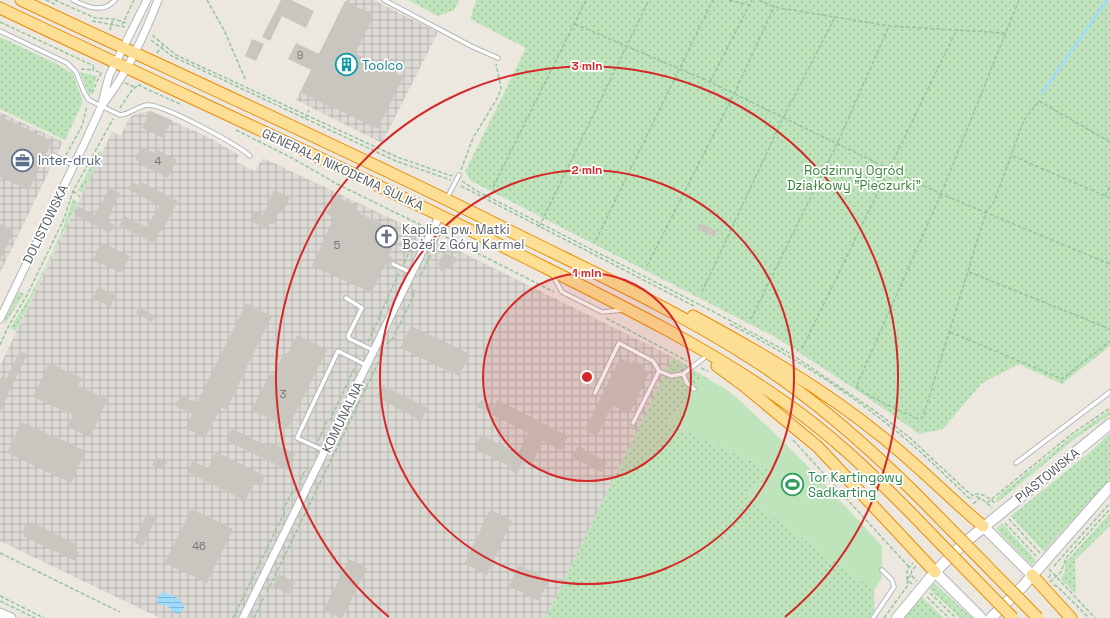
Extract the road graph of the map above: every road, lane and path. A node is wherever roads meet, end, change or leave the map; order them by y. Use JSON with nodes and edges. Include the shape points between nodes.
{"nodes":[{"id":1,"x":21,"y":0,"type":"edge"},
{"id":2,"x":46,"y":0,"type":"edge"},
{"id":3,"x":73,"y":0,"type":"edge"},
{"id":4,"x":115,"y":0,"type":"edge"},
{"id":5,"x":134,"y":0,"type":"edge"},
{"id":6,"x":147,"y":0,"type":"edge"},
{"id":7,"x":158,"y":0,"type":"edge"},
{"id":8,"x":207,"y":0,"type":"edge"},
{"id":9,"x":384,"y":0,"type":"edge"},
{"id":10,"x":586,"y":0,"type":"edge"},
{"id":11,"x":649,"y":0,"type":"edge"},
{"id":12,"x":713,"y":0,"type":"edge"},
{"id":13,"x":729,"y":0,"type":"edge"},
{"id":14,"x":752,"y":0,"type":"edge"},
{"id":15,"x":759,"y":0,"type":"edge"},
{"id":16,"x":1019,"y":0,"type":"edge"},
{"id":17,"x":749,"y":5,"type":"junction"},
{"id":18,"x":59,"y":6,"type":"dead end"},
{"id":19,"x":0,"y":8,"type":"edge"},
{"id":20,"x":774,"y":8,"type":"junction"},
{"id":21,"x":834,"y":17,"type":"junction"},
{"id":22,"x":113,"y":19,"type":"dead end"},
{"id":23,"x":90,"y":21,"type":"dead end"},
{"id":24,"x":0,"y":22,"type":"edge"},
{"id":25,"x":112,"y":23,"type":"junction"},
{"id":26,"x":574,"y":24,"type":"junction"},
{"id":27,"x":122,"y":26,"type":"junction"},
{"id":28,"x":889,"y":26,"type":"junction"},
{"id":29,"x":126,"y":27,"type":"dead end"},
{"id":30,"x":957,"y":29,"type":"junction"},
{"id":31,"x":0,"y":31,"type":"edge"},
{"id":32,"x":1006,"y":33,"type":"junction"},
{"id":33,"x":108,"y":34,"type":"dead end"},
{"id":34,"x":151,"y":35,"type":"dead end"},
{"id":35,"x":151,"y":40,"type":"dead end"},
{"id":36,"x":163,"y":45,"type":"junction"},
{"id":37,"x":627,"y":46,"type":"junction"},
{"id":38,"x":123,"y":47,"type":"junction"},
{"id":39,"x":160,"y":48,"type":"junction"},
{"id":40,"x":135,"y":52,"type":"junction"},
{"id":41,"x":158,"y":52,"type":"dead end"},
{"id":42,"x":498,"y":58,"type":"joint"},
{"id":43,"x":115,"y":62,"type":"junction"},
{"id":44,"x":96,"y":63,"type":"dead end"},
{"id":45,"x":94,"y":66,"type":"junction"},
{"id":46,"x":127,"y":68,"type":"junction"},
{"id":47,"x":74,"y":69,"type":"junction"},
{"id":48,"x":680,"y":69,"type":"junction"},
{"id":49,"x":93,"y":70,"type":"junction"},
{"id":50,"x":144,"y":81,"type":"dead end"},
{"id":51,"x":246,"y":81,"type":"dead end"},
{"id":52,"x":710,"y":82,"type":"junction"},
{"id":53,"x":128,"y":85,"type":"dead end"},
{"id":54,"x":138,"y":85,"type":"junction"},
{"id":55,"x":135,"y":88,"type":"junction"},
{"id":56,"x":734,"y":94,"type":"junction"},
{"id":57,"x":91,"y":96,"type":"dead end"},
{"id":58,"x":88,"y":104,"type":"dead end"},
{"id":59,"x":185,"y":106,"type":"dead end"},
{"id":60,"x":101,"y":107,"type":"junction"},
{"id":61,"x":118,"y":110,"type":"dead end"},
{"id":62,"x":309,"y":110,"type":"dead end"},
{"id":63,"x":307,"y":116,"type":"junction"},
{"id":64,"x":305,"y":118,"type":"junction"},
{"id":65,"x":783,"y":118,"type":"junction"},
{"id":66,"x":113,"y":119,"type":"dead end"},
{"id":67,"x":230,"y":128,"type":"dead end"},
{"id":68,"x":1110,"y":142,"type":"edge"},
{"id":69,"x":837,"y":144,"type":"junction"},
{"id":70,"x":53,"y":155,"type":"dead end"},
{"id":71,"x":250,"y":156,"type":"dead end"},
{"id":72,"x":1012,"y":156,"type":"junction"},
{"id":73,"x":63,"y":160,"type":"junction"},
{"id":74,"x":73,"y":165,"type":"junction"},
{"id":75,"x":890,"y":170,"type":"junction"},
{"id":76,"x":459,"y":175,"type":"joint"},
{"id":77,"x":453,"y":177,"type":"dead end"},
{"id":78,"x":451,"y":180,"type":"dead end"},
{"id":79,"x":1110,"y":186,"type":"edge"},
{"id":80,"x":493,"y":187,"type":"dead end"},
{"id":81,"x":73,"y":191,"type":"junction"},
{"id":82,"x":941,"y":194,"type":"junction"},
{"id":83,"x":1106,"y":196,"type":"junction"},
{"id":84,"x":80,"y":197,"type":"dead end"},
{"id":85,"x":1110,"y":198,"type":"edge"},
{"id":86,"x":446,"y":199,"type":"junction"},
{"id":87,"x":986,"y":212,"type":"junction"},
{"id":88,"x":440,"y":215,"type":"junction"},
{"id":89,"x":539,"y":227,"type":"dead end"},
{"id":90,"x":440,"y":235,"type":"dead end"},
{"id":91,"x":596,"y":240,"type":"dead end"},
{"id":92,"x":393,"y":264,"type":"dead end"},
{"id":93,"x":403,"y":264,"type":"dead end"},
{"id":94,"x":1110,"y":264,"type":"edge"},
{"id":95,"x":647,"y":266,"type":"dead end"},
{"id":96,"x":399,"y":272,"type":"dead end"},
{"id":97,"x":969,"y":272,"type":"junction"},
{"id":98,"x":412,"y":273,"type":"junction"},
{"id":99,"x":421,"y":275,"type":"dead end"},
{"id":100,"x":625,"y":288,"type":"junction"},
{"id":101,"x":414,"y":290,"type":"dead end"},
{"id":102,"x":702,"y":292,"type":"dead end"},
{"id":103,"x":346,"y":298,"type":"dead end"},
{"id":104,"x":0,"y":319,"type":"edge"},
{"id":105,"x":751,"y":319,"type":"dead end"},
{"id":106,"x":650,"y":321,"type":"junction"},
{"id":107,"x":1110,"y":329,"type":"edge"},
{"id":108,"x":950,"y":332,"type":"junction"},
{"id":109,"x":1110,"y":341,"type":"edge"},
{"id":110,"x":368,"y":342,"type":"dead end"},
{"id":111,"x":387,"y":344,"type":"dead end"},
{"id":112,"x":0,"y":345,"type":"edge"},
{"id":113,"x":802,"y":349,"type":"dead end"},
{"id":114,"x":374,"y":351,"type":"junction"},
{"id":115,"x":383,"y":353,"type":"dead end"},
{"id":116,"x":358,"y":361,"type":"junction"},
{"id":117,"x":701,"y":363,"type":"junction"},
{"id":118,"x":367,"y":366,"type":"junction"},
{"id":119,"x":659,"y":371,"type":"junction"},
{"id":120,"x":711,"y":373,"type":"dead end"},
{"id":121,"x":683,"y":374,"type":"junction"},
{"id":122,"x":694,"y":389,"type":"dead end"},
{"id":123,"x":1110,"y":392,"type":"edge"},
{"id":124,"x":595,"y":393,"type":"dead end"},
{"id":125,"x":1110,"y":408,"type":"edge"},
{"id":126,"x":633,"y":423,"type":"dead end"},
{"id":127,"x":1110,"y":424,"type":"edge"},
{"id":128,"x":788,"y":435,"type":"dead end"},
{"id":129,"x":316,"y":447,"type":"junction"},
{"id":130,"x":326,"y":451,"type":"junction"},
{"id":131,"x":1016,"y":463,"type":"dead end"},
{"id":132,"x":307,"y":467,"type":"dead end"},
{"id":133,"x":300,"y":480,"type":"dead end"},
{"id":134,"x":1110,"y":488,"type":"edge"},
{"id":135,"x":296,"y":489,"type":"dead end"},
{"id":136,"x":975,"y":494,"type":"dead end"},
{"id":137,"x":991,"y":499,"type":"junction"},
{"id":138,"x":988,"y":502,"type":"junction"},
{"id":139,"x":1110,"y":503,"type":"edge"},
{"id":140,"x":996,"y":504,"type":"dead end"},
{"id":141,"x":972,"y":506,"type":"dead end"},
{"id":142,"x":991,"y":507,"type":"dead end"},
{"id":143,"x":1110,"y":509,"type":"edge"},
{"id":144,"x":1008,"y":518,"type":"dead end"},
{"id":145,"x":1004,"y":521,"type":"dead end"},
{"id":146,"x":983,"y":526,"type":"junction"},
{"id":147,"x":0,"y":553,"type":"edge"},
{"id":148,"x":1042,"y":555,"type":"dead end"},
{"id":149,"x":1038,"y":559,"type":"dead end"},
{"id":150,"x":914,"y":562,"type":"dead end"},
{"id":151,"x":1052,"y":565,"type":"dead end"},
{"id":152,"x":916,"y":566,"type":"dead end"},
{"id":153,"x":1054,"y":566,"type":"junction"},
{"id":154,"x":909,"y":567,"type":"junction"},
{"id":155,"x":1049,"y":569,"type":"dead end"},
{"id":156,"x":882,"y":570,"type":"dead end"},
{"id":157,"x":1053,"y":570,"type":"dead end"},
{"id":158,"x":935,"y":572,"type":"junction"},
{"id":159,"x":1051,"y":573,"type":"dead end"},
{"id":160,"x":1032,"y":575,"type":"junction"},
{"id":161,"x":911,"y":576,"type":"junction"},
{"id":162,"x":1056,"y":577,"type":"junction"},
{"id":163,"x":908,"y":579,"type":"junction"},
{"id":164,"x":915,"y":580,"type":"dead end"},
{"id":165,"x":1050,"y":580,"type":"dead end"},
{"id":166,"x":912,"y":584,"type":"dead end"},
{"id":167,"x":1048,"y":584,"type":"dead end"},
{"id":168,"x":1054,"y":585,"type":"dead end"},
{"id":169,"x":926,"y":590,"type":"dead end"},
{"id":170,"x":267,"y":592,"type":"dead end"},
{"id":171,"x":923,"y":593,"type":"dead end"},
{"id":172,"x":0,"y":596,"type":"edge"},
{"id":173,"x":264,"y":598,"type":"dead end"},
{"id":174,"x":263,"y":600,"type":"junction"},
{"id":175,"x":0,"y":601,"type":"edge"},
{"id":176,"x":265,"y":602,"type":"dead end"},
{"id":177,"x":120,"y":612,"type":"dead end"},
{"id":178,"x":0,"y":613,"type":"edge"},
{"id":179,"x":11,"y":618,"type":"edge"},
{"id":180,"x":35,"y":618,"type":"edge"},
{"id":181,"x":44,"y":618,"type":"edge"},
{"id":182,"x":233,"y":618,"type":"edge"},
{"id":183,"x":243,"y":618,"type":"edge"},
{"id":184,"x":254,"y":618,"type":"edge"},
{"id":185,"x":873,"y":618,"type":"edge"},
{"id":186,"x":884,"y":618,"type":"edge"},
{"id":187,"x":897,"y":618,"type":"edge"},
{"id":188,"x":949,"y":618,"type":"edge"},
{"id":189,"x":956,"y":618,"type":"edge"},
{"id":190,"x":981,"y":618,"type":"edge"},
{"id":191,"x":991,"y":618,"type":"edge"},
{"id":192,"x":1013,"y":618,"type":"edge"},
{"id":193,"x":1038,"y":618,"type":"edge"},
{"id":194,"x":1071,"y":618,"type":"edge"},
{"id":195,"x":1089,"y":618,"type":"edge"},
{"id":196,"x":1095,"y":618,"type":"edge"}],
"edges":[{"from":1,"to":38,"type":"highway","name":"GENERAŁA NIKODEMA SULIKA"},
{"from":2,"to":18,"type":"path"},
{"from":3,"to":4,"type":"lane","via":[[95,9],[110,5]]},
{"from":5,"to":27,"type":"path"},
{"from":6,"to":38,"type":"street","name":"DOLISTOWSKA"},
{"from":7,"to":40,"type":"street","name":"DOLISTOWSKA"},
{"from":8,"to":51,"type":"path","via":[[224,30]]},
{"from":9,"to":42,"type":"lane","via":[[473,48]]},
{"from":10,"to":26,"type":"path"},
{"from":11,"to":37,"type":"path"},
{"from":12,"to":48,"type":"path"},
{"from":13,"to":17,"type":"path"},
{"from":14,"to":17,"type":"path"},
{"from":15,"to":20,"type":"path"},
{"from":16,"to":32,"type":"path"},
{"from":17,"to":52,"type":"path"},
{"from":19,"to":43,"type":"highway","name":"GENERAŁA NIKODEMA SULIKA"},
{"from":20,"to":21,"type":"path"},
{"from":20,"to":56,"type":"path"},
{"from":21,"to":28,"type":"path"},
{"from":21,"to":65,"type":"path"},
{"from":22,"to":25,"type":"path"},
{"from":23,"to":25,"type":"path"},
{"from":24,"to":45,"type":"path"},
{"from":25,"to":27,"type":"path"},
{"from":25,"to":33,"type":"path"},
{"from":26,"to":37,"type":"path"},
{"from":26,"to":80,"type":"path"},
{"from":27,"to":29,"type":"path"},
{"from":28,"to":30,"type":"path"},
{"from":28,"to":69,"type":"path"},
{"from":30,"to":32,"type":"path"},
{"from":30,"to":75,"type":"path"},
{"from":31,"to":47,"type":"lane","via":[[59,58]]},
{"from":32,"to":82,"type":"path"},
{"from":34,"to":36,"type":"path"},
{"from":35,"to":39,"type":"path"},
{"from":36,"to":39,"type":"path"},
{"from":36,"to":63,"type":"path","via":[[176,54]]},
{"from":37,"to":48,"type":"path"},
{"from":37,"to":89,"type":"path"},
{"from":38,"to":40,"type":"highway","name":"GENERAŁA NIKODEMA SULIKA"},
{"from":38,"to":43,"type":"street","name":"DOLISTOWSKA"},
{"from":39,"to":41,"type":"path"},
{"from":39,"to":64,"type":"path"},
{"from":40,"to":46,"type":"street","name":"DOLISTOWSKA"},
{"from":40,"to":86,"type":"highway","name":"GENERAŁA NIKODEMA SULIKA"},
{"from":42,"to":76,"type":"path","via":[[498,97],[473,138]]},
{"from":43,"to":46,"type":"highway","name":"GENERAŁA NIKODEMA SULIKA"},
{"from":43,"to":60,"type":"street","name":"DOLISTOWSKA"},
{"from":44,"to":45,"type":"path"},
{"from":45,"to":49,"type":"path"},
{"from":46,"to":60,"type":"street","name":"DOLISTOWSKA"},
{"from":46,"to":88,"type":"highway","name":"GENERAŁA NIKODEMA SULIKA"},
{"from":47,"to":49,"type":"path"},
{"from":47,"to":60,"type":"lane","via":[[86,97]]},
{"from":48,"to":52,"type":"path"},
{"from":48,"to":91,"type":"path"},
{"from":49,"to":57,"type":"path","via":[[102,73]]},
{"from":50,"to":54,"type":"path"},
{"from":52,"to":56,"type":"path"},
{"from":53,"to":55,"type":"path"},
{"from":54,"to":55,"type":"path"},
{"from":54,"to":59,"type":"path"},
{"from":55,"to":61,"type":"path"},
{"from":56,"to":65,"type":"path"},
{"from":56,"to":95,"type":"path"},
{"from":58,"to":73,"type":"path","via":[[82,126]]},
{"from":60,"to":71,"type":"lane","via":[[120,115],[138,107],[155,106],[210,132]]},
{"from":60,"to":74,"type":"street","name":"DOLISTOWSKA"},
{"from":62,"to":63,"type":"path"},
{"from":63,"to":64,"type":"path"},
{"from":63,"to":77,"type":"path","via":[[396,158]]},
{"from":64,"to":78,"type":"path","via":[[396,161]]},
{"from":65,"to":69,"type":"path"},
{"from":65,"to":102,"type":"path"},
{"from":66,"to":81,"type":"path"},
{"from":67,"to":93,"type":"path","via":[[337,184],[422,224],[424,226]]},
{"from":68,"to":72,"type":"path","via":[[1039,101],[1024,120]]},
{"from":69,"to":75,"type":"path"},
{"from":69,"to":105,"type":"path"},
{"from":70,"to":73,"type":"lane"},
{"from":72,"to":83,"type":"path"},
{"from":72,"to":87,"type":"path","via":[[994,202]]},
{"from":73,"to":74,"type":"lane"},
{"from":74,"to":104,"type":"street","name":"DOLISTOWSKA"},
{"from":75,"to":82,"type":"path"},
{"from":75,"to":113,"type":"path"},
{"from":76,"to":86,"type":"lane"},
{"from":79,"to":83,"type":"path"},
{"from":81,"to":84,"type":"path"},
{"from":81,"to":112,"type":"path","via":[[64,219]]},
{"from":82,"to":87,"type":"path"},
{"from":82,"to":108,"type":"path","via":[[856,387],[877,400],[919,419],[923,417]]},
{"from":83,"to":85,"type":"path"},
{"from":86,"to":100,"type":"highway","name":"GENERAŁA NIKODEMA SULIKA"},
{"from":87,"to":94,"type":"path"},
{"from":87,"to":97,"type":"path"},
{"from":88,"to":98,"type":"street","name":"KOMUNALNA"},
{"from":88,"to":106,"type":"highway","name":"GENERAŁA NIKODEMA SULIKA"},
{"from":90,"to":99,"type":"path"},
{"from":92,"to":98,"type":"lane"},
{"from":96,"to":110,"type":"path"},
{"from":97,"to":107,"type":"path"},
{"from":97,"to":108,"type":"path"},
{"from":98,"to":114,"type":"street","name":"KOMUNALNA"},
{"from":100,"to":146,"type":"highway","via":[[680,309],[766,356],[880,435]]},
{"from":100,"to":193,"type":"highway","name":"GENERAŁA NIKODEMA SULIKA","bridge":true,"via":[[725,343],[833,417],[878,456]]},
{"from":101,"to":111,"type":"path","via":[[394,338]]},
{"from":103,"to":114,"type":"lane","via":[[362,308],[348,336],[350,340]]},
{"from":106,"to":117,"type":"highway","via":[[684,346]]},
{"from":106,"to":192,"type":"highway","name":"GENERAŁA NIKODEMA SULIKA","bridge":true,"via":[[735,369],[784,401],[826,433],[905,507]]},
{"from":108,"to":109,"type":"path","via":[[1062,379]]},
{"from":114,"to":118,"type":"street","name":"KOMUNALNA"},
{"from":115,"to":170,"type":"path"},
{"from":116,"to":118,"type":"lane"},
{"from":116,"to":129,"type":"path"},
{"from":116,"to":129,"type":"lane","via":[[338,351],[297,438]]},
{"from":117,"to":120,"type":"path"},
{"from":117,"to":121,"type":"lane"},
{"from":117,"to":158,"type":"highway","via":[[743,385],[818,447]]},
{"from":118,"to":130,"type":"street","name":"KOMUNALNA"},
{"from":119,"to":121,"type":"lane","via":[[672,376]]},
{"from":119,"to":124,"type":"lane","via":[[653,361],[619,344]]},
{"from":119,"to":126,"type":"lane"},
{"from":121,"to":122,"type":"lane","via":[[687,383]]},
{"from":123,"to":131,"type":"lane"},
{"from":125,"to":137,"type":"path","via":[[1073,433]]},
{"from":127,"to":146,"type":"main road","name":"PIASTOWSKA"},
{"from":128,"to":154,"type":"path"},
{"from":129,"to":130,"type":"lane"},
{"from":130,"to":183,"type":"street","name":"KOMUNALNA"},
{"from":132,"to":133,"type":"path"},
{"from":134,"to":160,"type":"main road"},
{"from":135,"to":182,"type":"path","via":[[283,510],[285,511]]},
{"from":136,"to":137,"type":"path"},
{"from":137,"to":138,"type":"path"},
{"from":137,"to":140,"type":"path"},
{"from":138,"to":141,"type":"path","via":[[980,498]]},
{"from":138,"to":142,"type":"path"},
{"from":139,"to":153,"type":"path"},
{"from":143,"to":162,"type":"path","via":[[1066,558],[1061,572]]},
{"from":144,"to":148,"type":"path"},
{"from":145,"to":149,"type":"path"},
{"from":146,"to":158,"type":"main road","name":"PIASTOWSKA"},
{"from":146,"to":160,"type":"main road"},
{"from":147,"to":177,"type":"path"},
{"from":150,"to":154,"type":"path"},
{"from":151,"to":153,"type":"path"},
{"from":152,"to":161,"type":"path"},
{"from":153,"to":157,"type":"path"},
{"from":154,"to":163,"type":"path"},
{"from":155,"to":162,"type":"path"},
{"from":156,"to":185,"type":"lane","via":[[892,580],[894,587]]},
{"from":158,"to":187,"type":"main road","name":"PIASTOWSKA"},
{"from":158,"to":190,"type":"main road"},
{"from":159,"to":165,"type":"path"},
{"from":160,"to":191,"type":"main road"},
{"from":160,"to":194,"type":"highway"},
{"from":161,"to":163,"type":"path"},
{"from":161,"to":164,"type":"path"},
{"from":162,"to":167,"type":"path"},
{"from":162,"to":196,"type":"path"},
{"from":163,"to":166,"type":"path"},
{"from":163,"to":186,"type":"path","via":[[908,585]]},
{"from":168,"to":195,"type":"path"},
{"from":169,"to":189,"type":"path"},
{"from":171,"to":188,"type":"path"},
{"from":172,"to":181,"type":"path"},
{"from":173,"to":174,"type":"path"},
{"from":174,"to":176,"type":"path"},
{"from":174,"to":184,"type":"path"},
{"from":175,"to":180,"type":"path"},
{"from":178,"to":179,"type":"street"}]}
